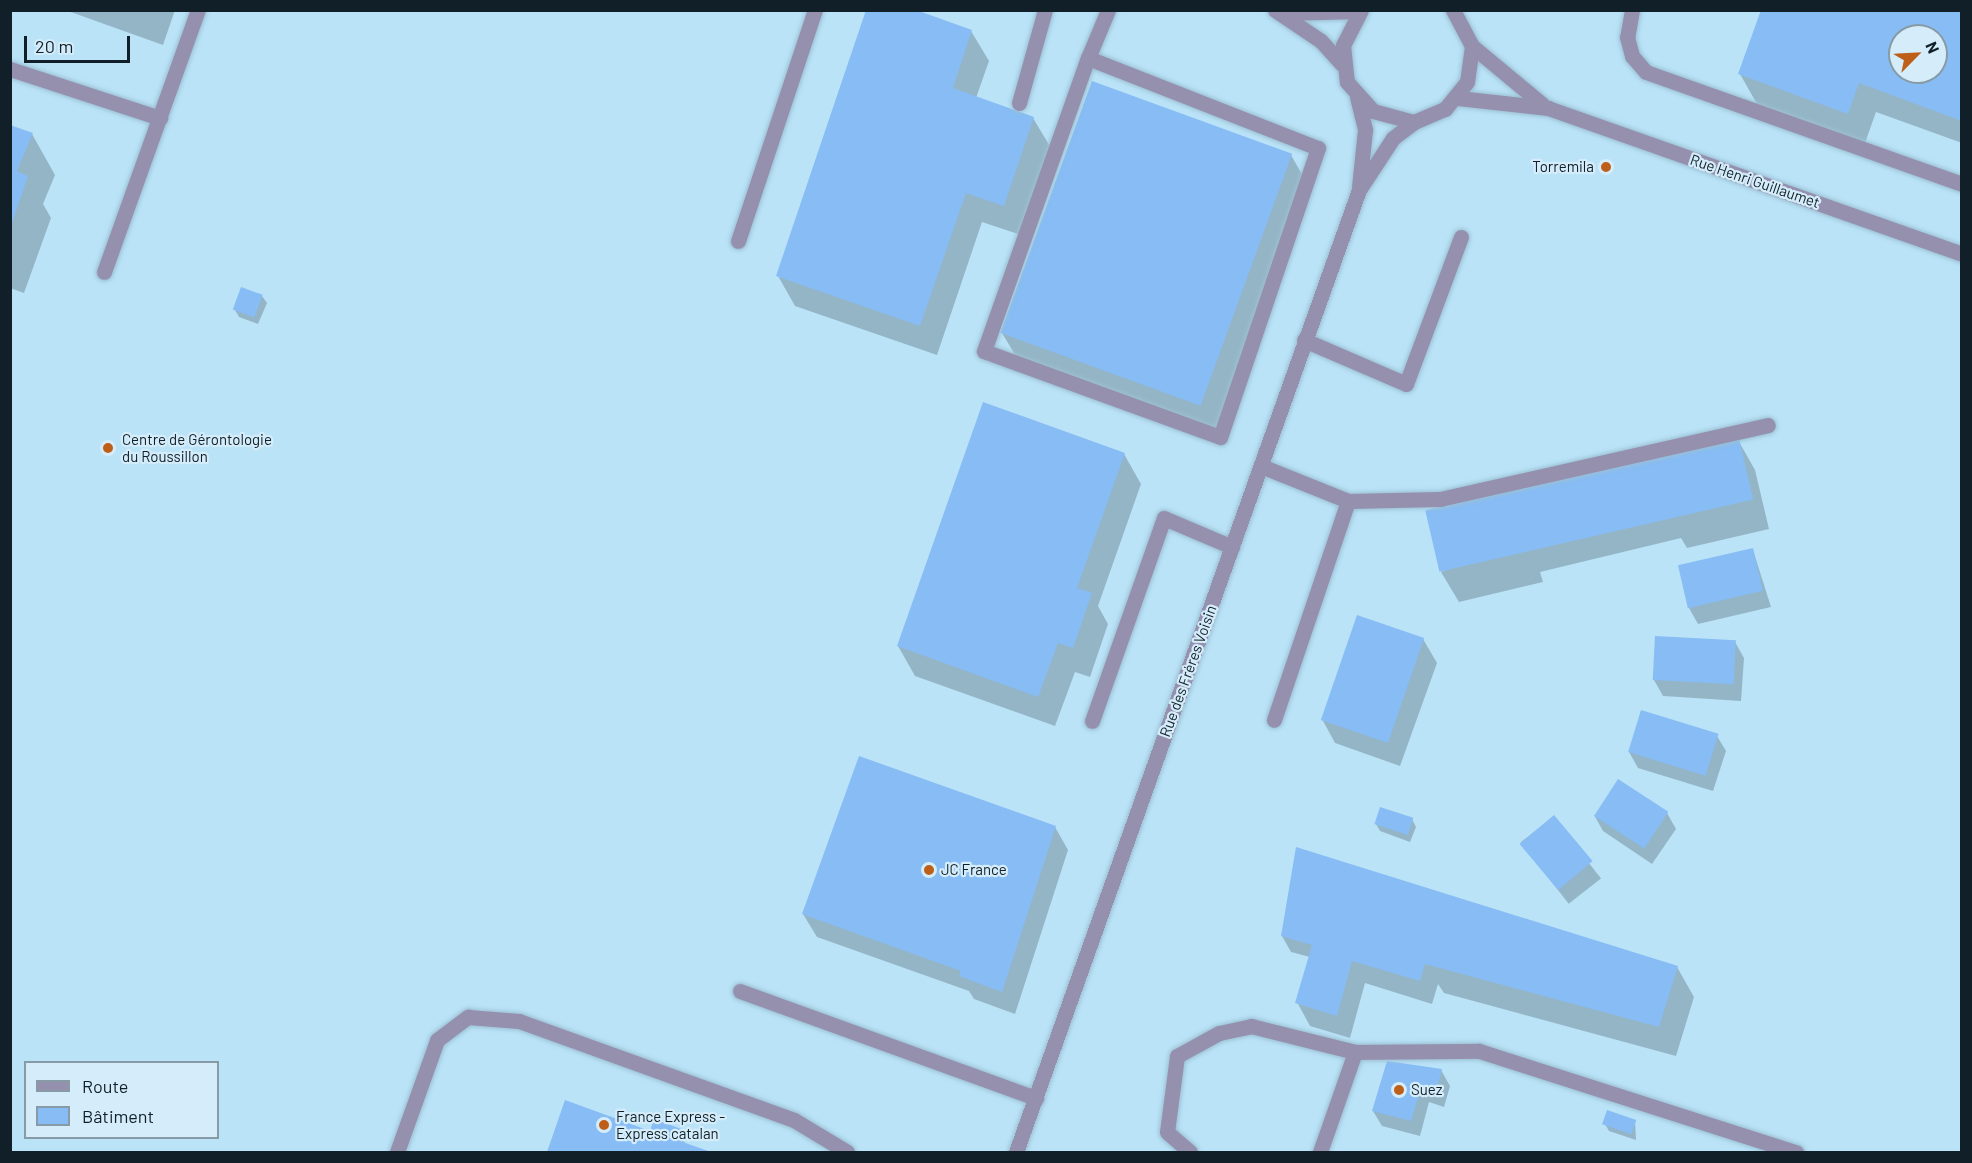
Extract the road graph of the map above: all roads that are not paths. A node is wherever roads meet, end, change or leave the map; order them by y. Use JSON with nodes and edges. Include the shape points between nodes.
{"nodes":[{"id":1,"x":198,"y":10,"type":"edge"},
{"id":2,"x":815,"y":10,"type":"edge"},
{"id":3,"x":1044,"y":10,"type":"edge"},
{"id":4,"x":1108,"y":10,"type":"edge"},
{"id":5,"x":1632,"y":10,"type":"edge"},
{"id":6,"x":1360,"y":11,"type":"edge"},
{"id":7,"x":1279,"y":12,"type":"edge"},
{"id":8,"x":1456,"y":12,"type":"edge"},
{"id":9,"x":1472,"y":46,"type":"junction"},
{"id":10,"x":1088,"y":58,"type":"junction"},
{"id":11,"x":1342,"y":64,"type":"junction"},
{"id":12,"x":10,"y":69,"type":"edge"},
{"id":13,"x":1356,"y":97,"type":"junction"},
{"id":14,"x":1458,"y":98,"type":"junction"},
{"id":15,"x":1019,"y":103,"type":"dead end"},
{"id":16,"x":1548,"y":108,"type":"junction"},
{"id":17,"x":160,"y":118,"type":"junction"},
{"id":18,"x":1414,"y":122,"type":"junction"},
{"id":19,"x":1962,"y":184,"type":"edge"},
{"id":20,"x":1359,"y":190,"type":"junction"},
{"id":21,"x":1461,"y":237,"type":"dead end"},
{"id":22,"x":738,"y":241,"type":"dead end"},
{"id":23,"x":1962,"y":254,"type":"edge"},
{"id":24,"x":104,"y":272,"type":"dead end"},
{"id":25,"x":1304,"y":340,"type":"junction"},
{"id":26,"x":1768,"y":425,"type":"dead end"},
{"id":27,"x":1261,"y":466,"type":"junction"},
{"id":28,"x":1348,"y":501,"type":"junction"},
{"id":29,"x":1232,"y":547,"type":"junction"},
{"id":30,"x":1274,"y":720,"type":"dead end"},
{"id":31,"x":1092,"y":721,"type":"dead end"},
{"id":32,"x":740,"y":991,"type":"dead end"},
{"id":33,"x":1355,"y":1052,"type":"junction"},
{"id":34,"x":1036,"y":1098,"type":"junction"},
{"id":35,"x":397,"y":1152,"type":"edge"},
{"id":36,"x":847,"y":1152,"type":"edge"},
{"id":37,"x":1016,"y":1152,"type":"edge"},
{"id":38,"x":1190,"y":1152,"type":"edge"},
{"id":39,"x":1320,"y":1152,"type":"edge"},
{"id":40,"x":1796,"y":1152,"type":"edge"}],
"edges":[{"from":1,"to":17,"type":"street"},
{"from":2,"to":22,"type":"street"},
{"from":3,"to":15,"type":"street"},
{"from":4,"to":10,"type":"street"},
{"from":5,"to":19,"type":"street","via":[[1627,37],[1632,56],[1646,72]]},
{"from":6,"to":7,"type":"street"},
{"from":6,"to":11,"type":"street","via":[[1343,45]]},
{"from":7,"to":11,"type":"street"},
{"from":8,"to":9,"type":"street"},
{"from":9,"to":14,"type":"street","via":[[1470,73]]},
{"from":9,"to":16,"type":"street","name":"Rue Henri Guillaumet"},
{"from":10,"to":10,"type":"street","via":[[984,351],[1220,437],[1318,148]]},
{"from":11,"to":13,"type":"street","name":"Rue des Frères Voisin"},
{"from":12,"to":17,"type":"street"},
{"from":13,"to":18,"type":"street","via":[[1392,120]]},
{"from":13,"to":20,"type":"street","name":"Rue des Frères Voisin","via":[[1365,130]]},
{"from":14,"to":16,"type":"street","name":"Rue Henri Guillaumet"},
{"from":14,"to":18,"type":"street","name":"Rue des Frères Voisin","via":[[1430,118]]},
{"from":16,"to":23,"type":"street","name":"Rue Henri Guillaumet"},
{"from":17,"to":24,"type":"street"},
{"from":18,"to":20,"type":"street","name":"Rue des Frères Voisin","via":[[1394,138]]},
{"from":20,"to":25,"type":"street","name":"Rue des Frères Voisin"},
{"from":21,"to":25,"type":"street","via":[[1406,384]]},
{"from":25,"to":27,"type":"street","name":"Rue des Frères Voisin"},
{"from":26,"to":28,"type":"street","via":[[1440,498]]},
{"from":27,"to":28,"type":"street"},
{"from":27,"to":29,"type":"street","name":"Rue des Frères Voisin"},
{"from":28,"to":30,"type":"street"},
{"from":29,"to":31,"type":"street","via":[[1164,518]]},
{"from":29,"to":34,"type":"street","name":"Rue des Frères Voisin"},
{"from":32,"to":34,"type":"street"},
{"from":33,"to":38,"type":"street","via":[[1251,1026],[1219,1033],[1177,1056],[1167,1132]]},
{"from":33,"to":39,"type":"street"},
{"from":33,"to":40,"type":"street","via":[[1479,1051]]},
{"from":34,"to":37,"type":"street","name":"Rue des Frères Voisin"},
{"from":35,"to":36,"type":"street","via":[[437,1040],[468,1017],[519,1021],[794,1120]]}]}
